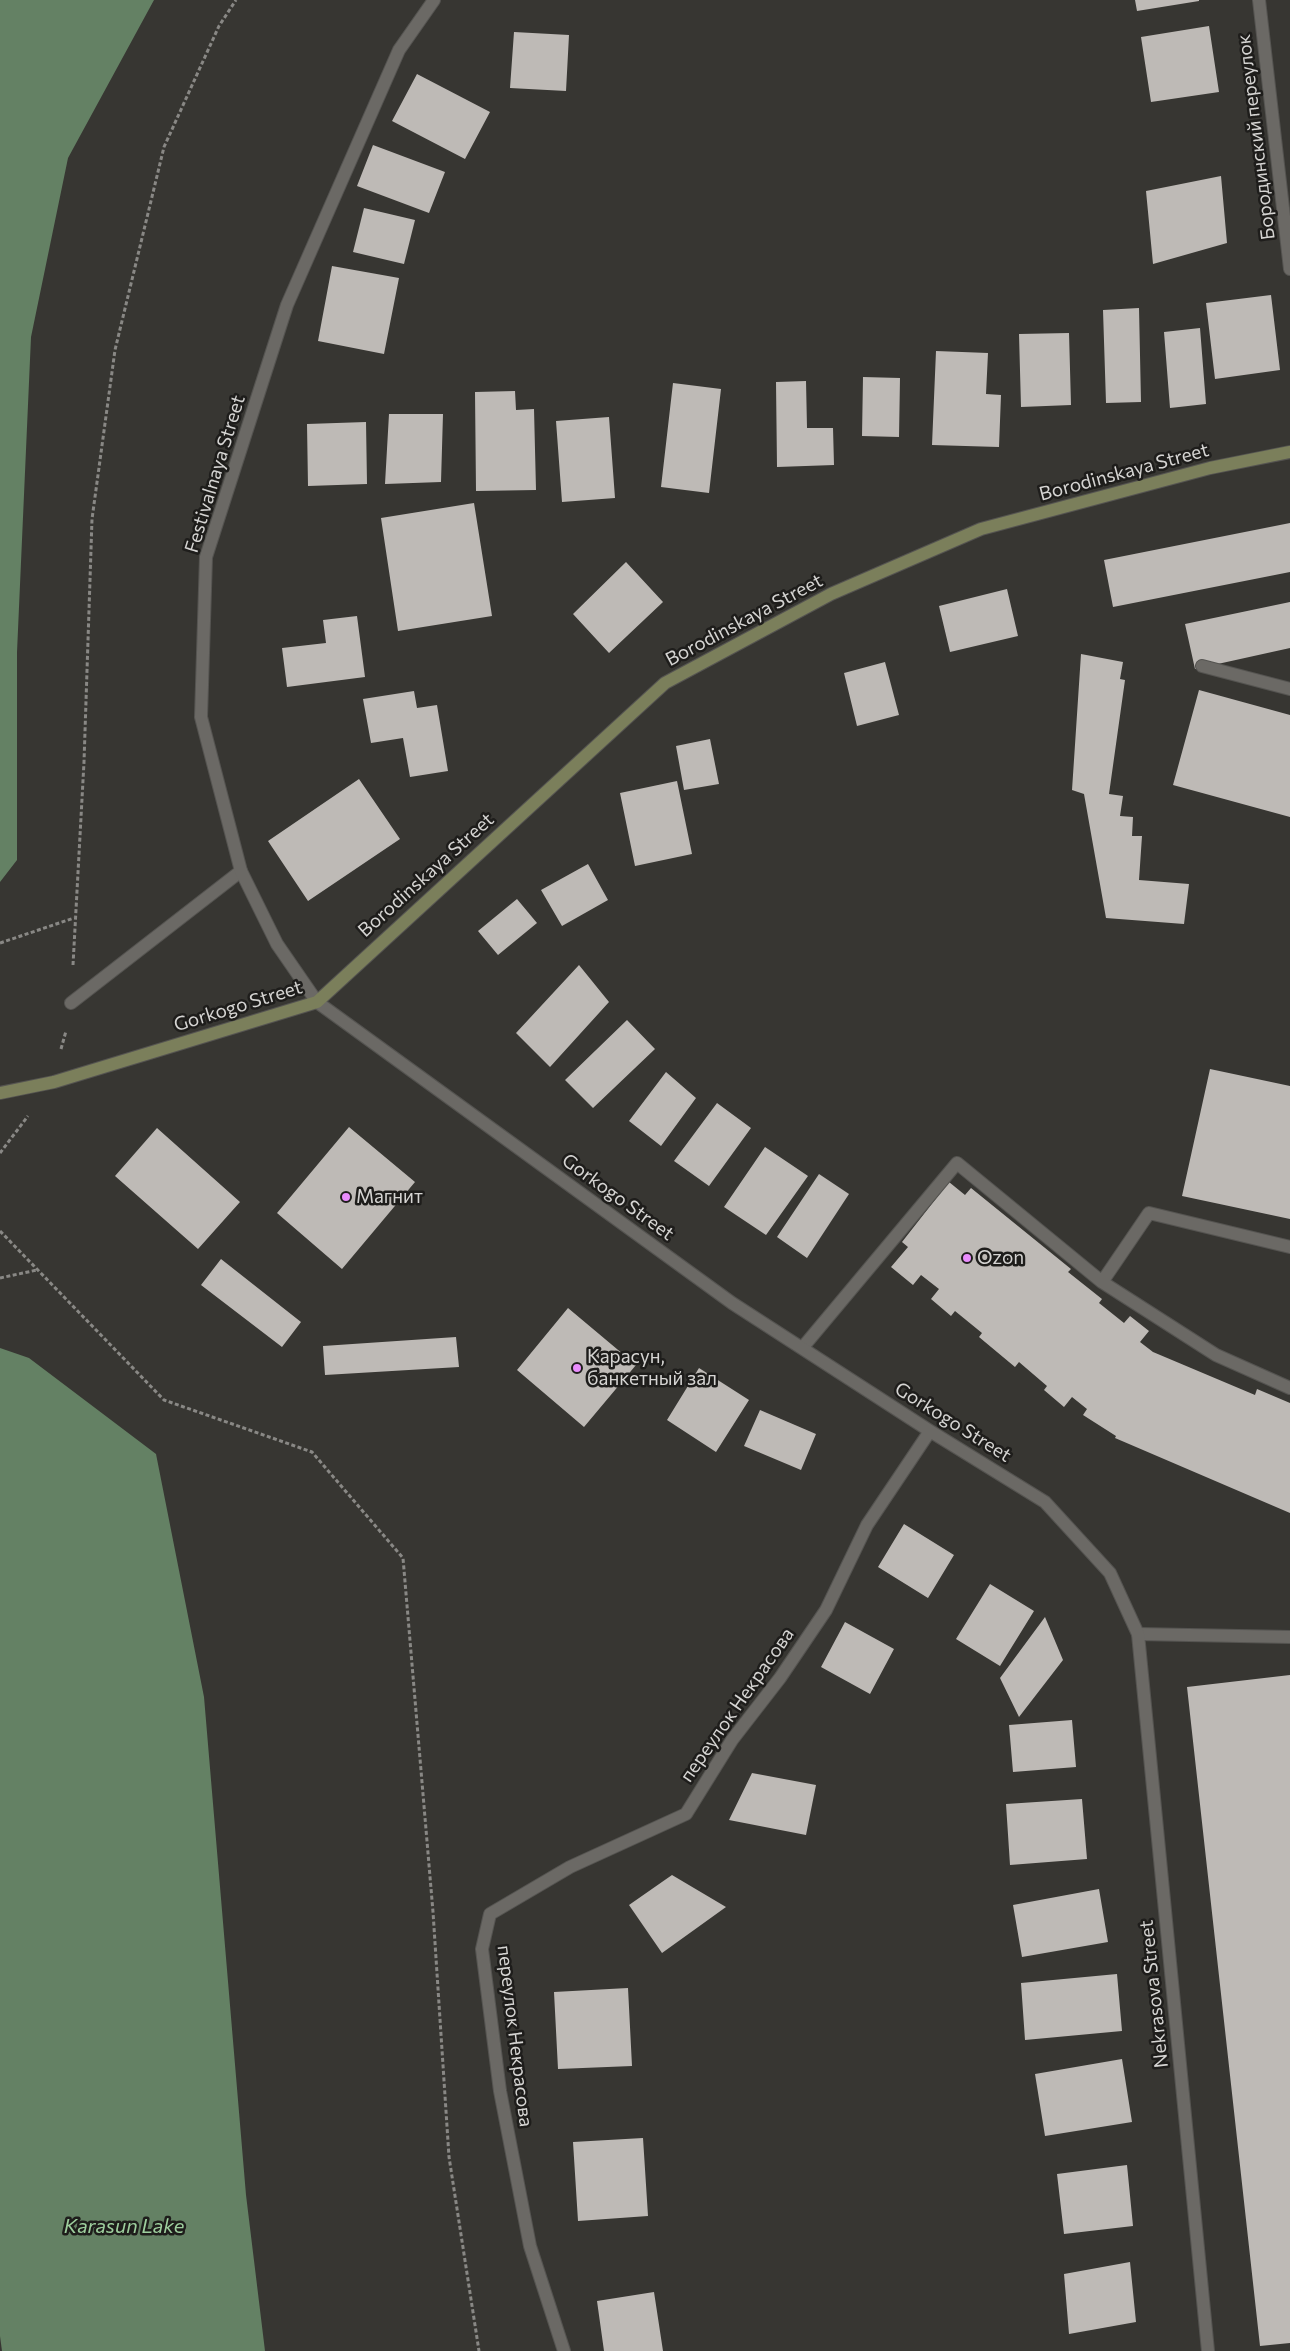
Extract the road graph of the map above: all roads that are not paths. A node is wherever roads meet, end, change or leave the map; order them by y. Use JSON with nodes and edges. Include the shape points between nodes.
{"nodes":[{"id":1,"x":434,"y":0,"type":"edge"},
{"id":2,"x":1259,"y":0,"type":"edge"},
{"id":3,"x":1290,"y":269,"type":"edge"},
{"id":4,"x":1290,"y":452,"type":"edge"},
{"id":5,"x":1202,"y":666,"type":"dead end"},
{"id":6,"x":1290,"y":689,"type":"edge"},
{"id":7,"x":241,"y":871,"type":"junction"},
{"id":8,"x":317,"y":1002,"type":"junction"},
{"id":9,"x":71,"y":1003,"type":"road end"},
{"id":10,"x":0,"y":1093,"type":"edge"},
{"id":11,"x":1290,"y":1247,"type":"edge"},
{"id":12,"x":1102,"y":1282,"type":"junction"},
{"id":13,"x":803,"y":1347,"type":"junction"},
{"id":14,"x":1290,"y":1388,"type":"edge"},
{"id":15,"x":930,"y":1431,"type":"junction"},
{"id":16,"x":1138,"y":1634,"type":"junction"},
{"id":17,"x":1290,"y":1637,"type":"edge"},
{"id":18,"x":564,"y":2351,"type":"edge"},
{"id":19,"x":1208,"y":2351,"type":"edge"}],
"edges":[{"from":1,"to":7,"type":"street","name":"Festivalnaya Street","via":[[399,50],[287,305],[206,557],[201,717]]},
{"from":2,"to":3,"type":"street","name":"Бородинский переулок"},
{"from":4,"to":8,"type":"main road","name":"Borodinskaya Street","via":[[1210,468],[982,529],[831,594],[665,683]]},
{"from":5,"to":6,"type":"street"},
{"from":7,"to":8,"type":"street","name":"Festivalnaya Street","via":[[277,944]]},
{"from":7,"to":9,"type":"street"},
{"from":8,"to":10,"type":"main road","name":"Gorkogo Street","via":[[54,1082]]},
{"from":8,"to":13,"type":"street","name":"Gorkogo Street","via":[[732,1303]]},
{"from":11,"to":12,"type":"street","via":[[1149,1213]]},
{"from":12,"to":13,"type":"street","via":[[957,1163]]},
{"from":12,"to":14,"type":"street","via":[[1216,1356]]},
{"from":13,"to":15,"type":"street","name":"Gorkogo Street"},
{"from":15,"to":16,"type":"street","name":"Gorkogo Street","via":[[1045,1502],[1110,1573]]},
{"from":15,"to":18,"type":"street","name":"переулок Некрасова","via":[[867,1526],[826,1610],[780,1678],[732,1740],[686,1814],[570,1867],[490,1914],[482,1949],[500,2091],[530,2246]]},
{"from":16,"to":17,"type":"street"},
{"from":16,"to":19,"type":"street","name":"Nekrasova Street"}]}
